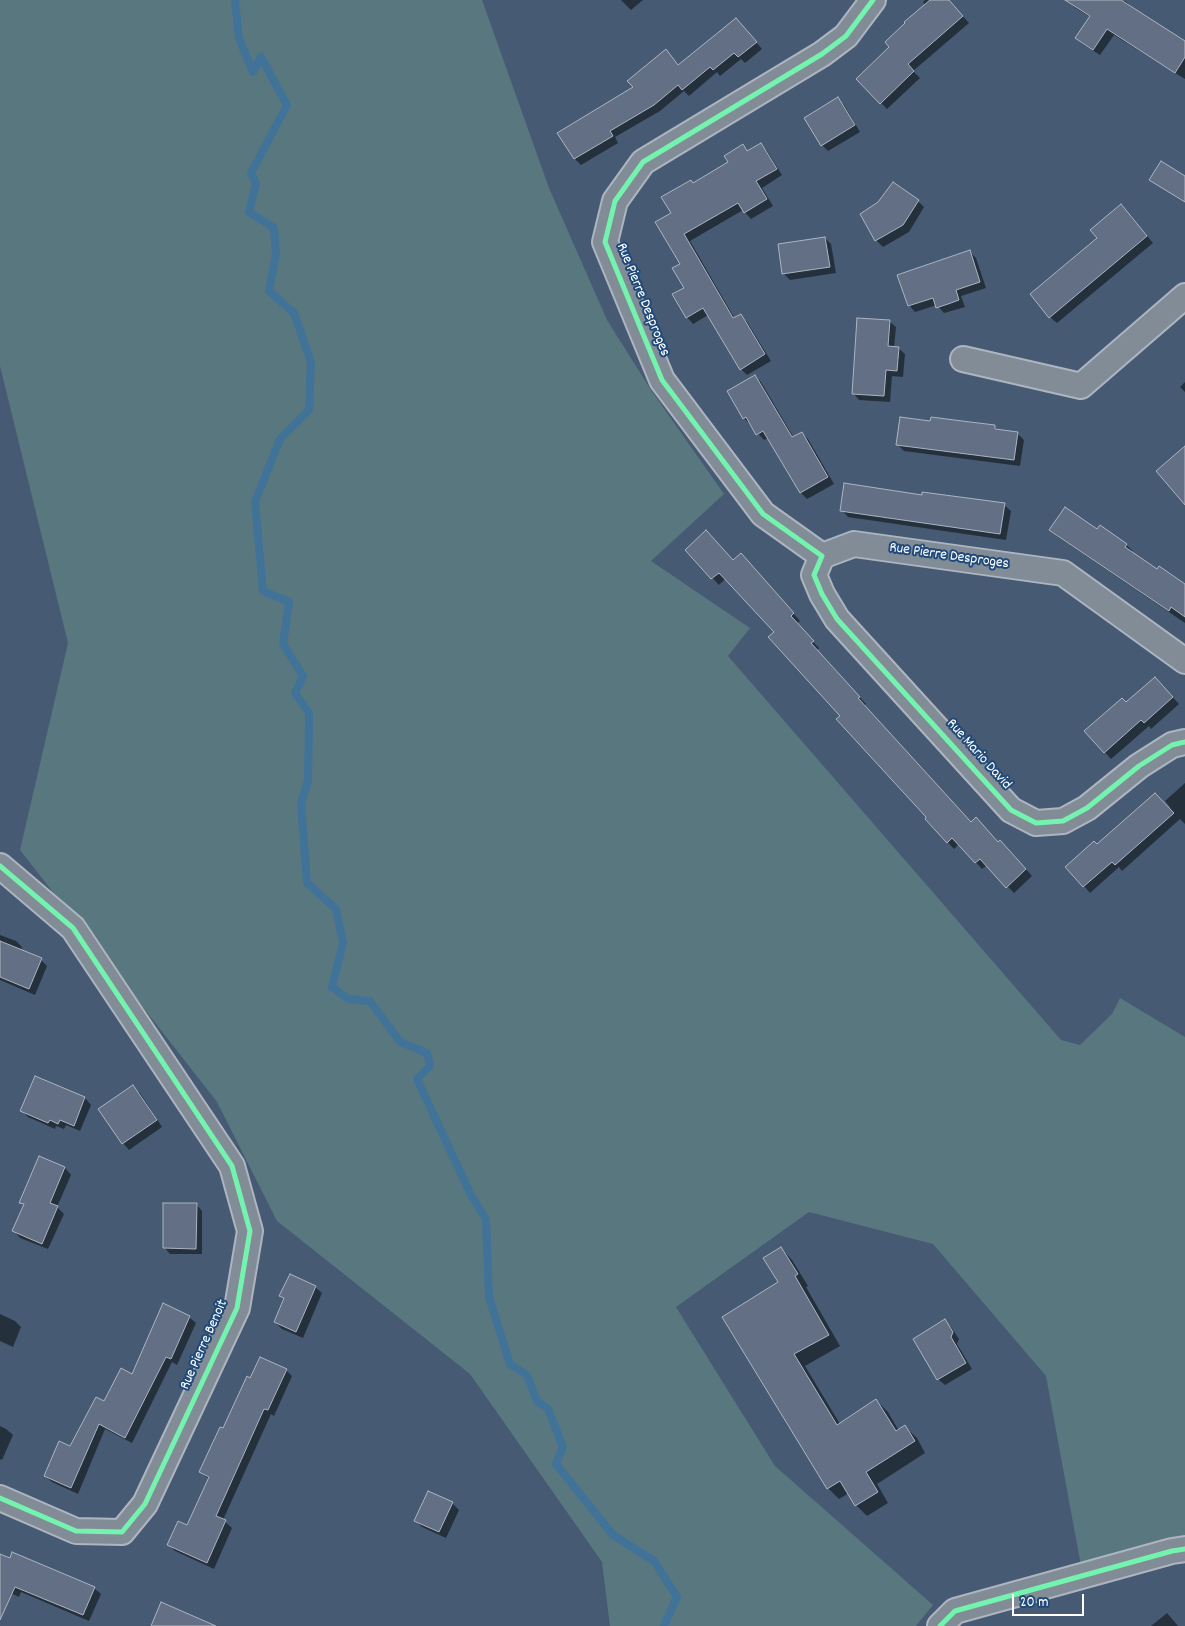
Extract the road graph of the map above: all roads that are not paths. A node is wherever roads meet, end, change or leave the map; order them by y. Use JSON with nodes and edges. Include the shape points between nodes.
{"nodes":[{"id":1,"x":873,"y":0,"type":"edge"},
{"id":2,"x":1185,"y":296,"type":"edge"},
{"id":3,"x":963,"y":359,"type":"dead end"},
{"id":4,"x":822,"y":556,"type":"junction"},
{"id":5,"x":1185,"y":660,"type":"edge"},
{"id":6,"x":1185,"y":742,"type":"edge"},
{"id":7,"x":0,"y":866,"type":"edge"},
{"id":8,"x":0,"y":1498,"type":"edge"},
{"id":9,"x":1185,"y":1549,"type":"edge"},
{"id":10,"x":940,"y":1626,"type":"edge"}],
"edges":[{"from":1,"to":4,"type":"street","name":"Rue Pierre Desproges","via":[[846,36],[822,54],[643,162],[614,201],[605,242],[662,380],[763,514]]},
{"from":2,"to":3,"type":"street","via":[[1081,386]]},
{"from":4,"to":5,"type":"street","name":"Rue Pierre Desproges","via":[[854,544],[1063,573]]},
{"from":4,"to":6,"type":"street","name":"Rue Mario David","via":[[814,575],[837,618],[1011,810],[1036,823],[1062,821],[1087,808],[1139,766],[1172,745]]},
{"from":7,"to":8,"type":"street","name":"Rue Pierre Benoit","via":[[73,928],[232,1166],[250,1231],[237,1308],[145,1504],[122,1532],[76,1531]]},
{"from":9,"to":10,"type":"street","via":[[955,1611]]}]}
